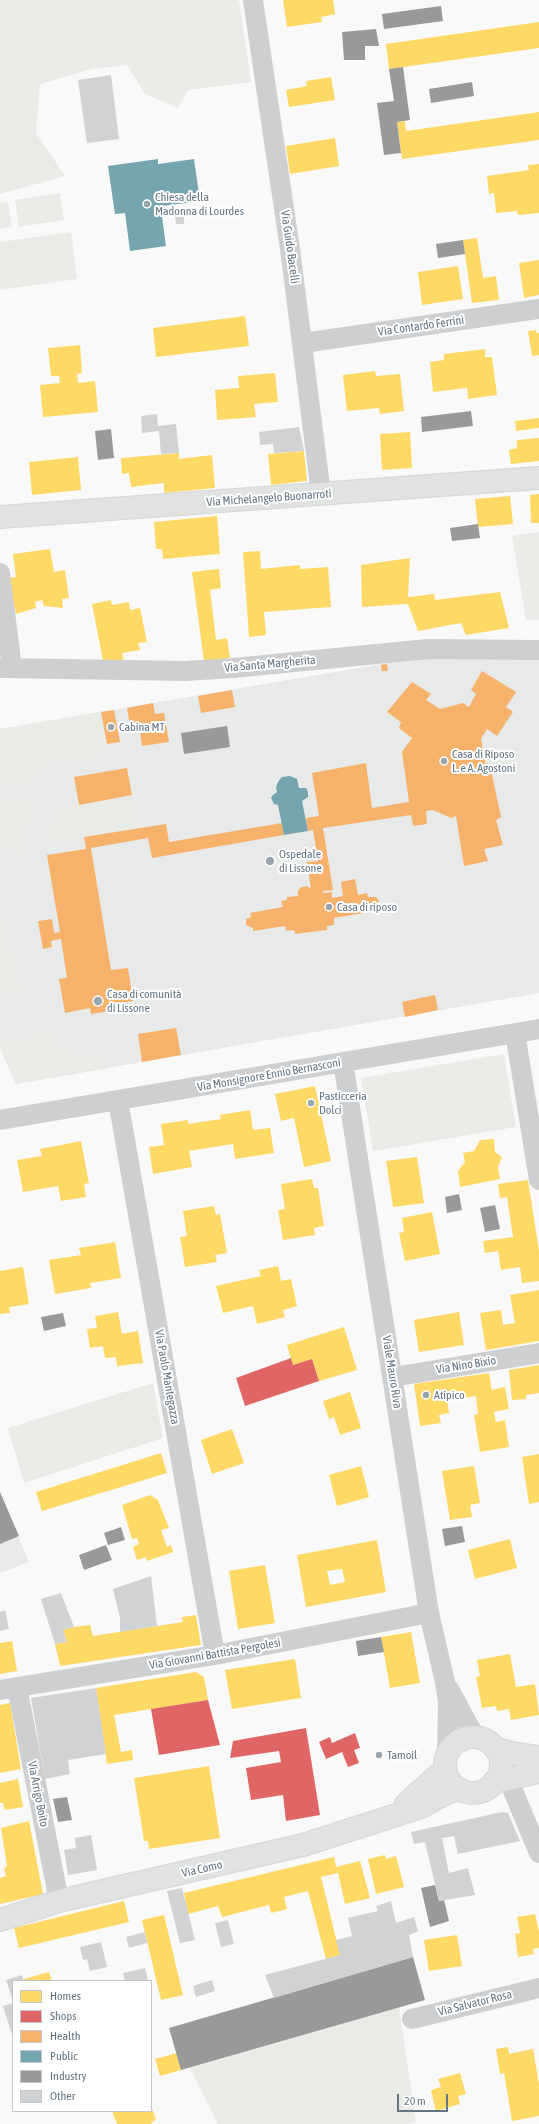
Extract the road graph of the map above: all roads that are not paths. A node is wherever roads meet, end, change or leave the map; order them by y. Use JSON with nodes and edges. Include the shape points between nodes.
{"nodes":[{"id":1,"x":253,"y":0,"type":"edge"},
{"id":2,"x":539,"y":309,"type":"edge"},
{"id":3,"x":303,"y":343,"type":"junction"},
{"id":4,"x":539,"y":478,"type":"edge"},
{"id":5,"x":321,"y":494,"type":"junction"},
{"id":6,"x":0,"y":518,"type":"edge"},
{"id":7,"x":0,"y":573,"type":"edge"},
{"id":8,"x":539,"y":650,"type":"edge"},
{"id":9,"x":6,"y":668,"type":"edge"},
{"id":10,"x":539,"y":1029,"type":"edge"},
{"id":11,"x":514,"y":1033,"type":"junction"},
{"id":12,"x":343,"y":1062,"type":"junction"},
{"id":13,"x":118,"y":1100,"type":"junction"},
{"id":14,"x":0,"y":1120,"type":"edge"},
{"id":15,"x":539,"y":1180,"type":"edge"},
{"id":16,"x":539,"y":1353,"type":"edge"},
{"id":17,"x":393,"y":1376,"type":"junction"},
{"id":18,"x":429,"y":1613,"type":"junction"},
{"id":19,"x":215,"y":1655,"type":"junction"},
{"id":20,"x":445,"y":1682,"type":"junction"},
{"id":21,"x":8,"y":1689,"type":"edge"},
{"id":22,"x":475,"y":1737,"type":"junction"},
{"id":23,"x":539,"y":1757,"type":"edge"},
{"id":24,"x":446,"y":1762,"type":"junction"},
{"id":25,"x":499,"y":1769,"type":"junction"},
{"id":26,"x":539,"y":1772,"type":"edge"},
{"id":27,"x":459,"y":1789,"type":"junction"},
{"id":28,"x":393,"y":1815,"type":"junction"},
{"id":29,"x":539,"y":1853,"type":"edge"},
{"id":30,"x":59,"y":1901,"type":"junction"},
{"id":31,"x":5,"y":1919,"type":"edge"},
{"id":32,"x":539,"y":1988,"type":"edge"},
{"id":33,"x":412,"y":2019,"type":"dead end"}],
"edges":[{"from":1,"to":3,"type":"street","name":"Via Guido Bacelli"},
{"from":2,"to":3,"type":"street","name":"Via Contardo Ferrini"},
{"from":3,"to":5,"type":"street","name":"Via Guido Bacelli"},
{"from":4,"to":5,"type":"street","name":"Via Michelangelo Buonarroti"},
{"from":5,"to":6,"type":"street","name":"Via Michelangelo Buonarroti"},
{"from":7,"to":9,"type":"street"},
{"from":8,"to":9,"type":"street","name":"Via Santa Margherita","via":[[428,649],[185,671]]},
{"from":10,"to":11,"type":"street","name":"Via Monsignore Ennio Bernasconi"},
{"from":11,"to":12,"type":"street","name":"Via Monsignore Ennio Bernasconi"},
{"from":11,"to":15,"type":"street"},
{"from":12,"to":13,"type":"street","name":"Via Monsignore Ennio Bernasconi"},
{"from":12,"to":17,"type":"street","name":"Viale Mauro Riva"},
{"from":13,"to":14,"type":"street","name":"Via Monsignore Ennio Bernasconi"},
{"from":13,"to":19,"type":"street","name":"Via Paolo Mantegazza"},
{"from":16,"to":17,"type":"street","name":"Via Nino Bixio"},
{"from":17,"to":18,"type":"street","name":"Viale Mauro Riva"},
{"from":18,"to":19,"type":"street","name":"Via Giovanni Battista Pergolesi"},
{"from":18,"to":20,"type":"street","name":"Viale Mauro Riva"},
{"from":19,"to":21,"type":"street","name":"Via Giovanni Battista Pergolesi"},
{"from":20,"to":22,"type":"street","name":"Viale Mauro Riva"},
{"from":20,"to":24,"type":"street","name":"Viale Mauro Riva","via":[[448,1702]]},
{"from":21,"to":30,"type":"street","name":"Via Arrigo Boito"},
{"from":22,"to":24,"type":"street","via":[[459,1741],[451,1747]]},
{"from":22,"to":25,"type":"street","via":[[484,1739]]},
{"from":23,"to":25,"type":"street","via":[[510,1753]]},
{"from":24,"to":27,"type":"street","via":[[449,1778]]},
{"from":24,"to":28,"type":"street","name":"Via Como","via":[[437,1778]]},
{"from":25,"to":26,"type":"street"},
{"from":25,"to":27,"type":"street","via":[[483,1791],[475,1793]]},
{"from":25,"to":29,"type":"street"},
{"from":27,"to":28,"type":"street","name":"Via Como","via":[[420,1807]]},
{"from":28,"to":30,"type":"street","name":"Via Como","via":[[303,1845]]},
{"from":30,"to":31,"type":"street","name":"Via Como"},
{"from":32,"to":33,"type":"street","name":"Via Salvator Rosa"}]}
